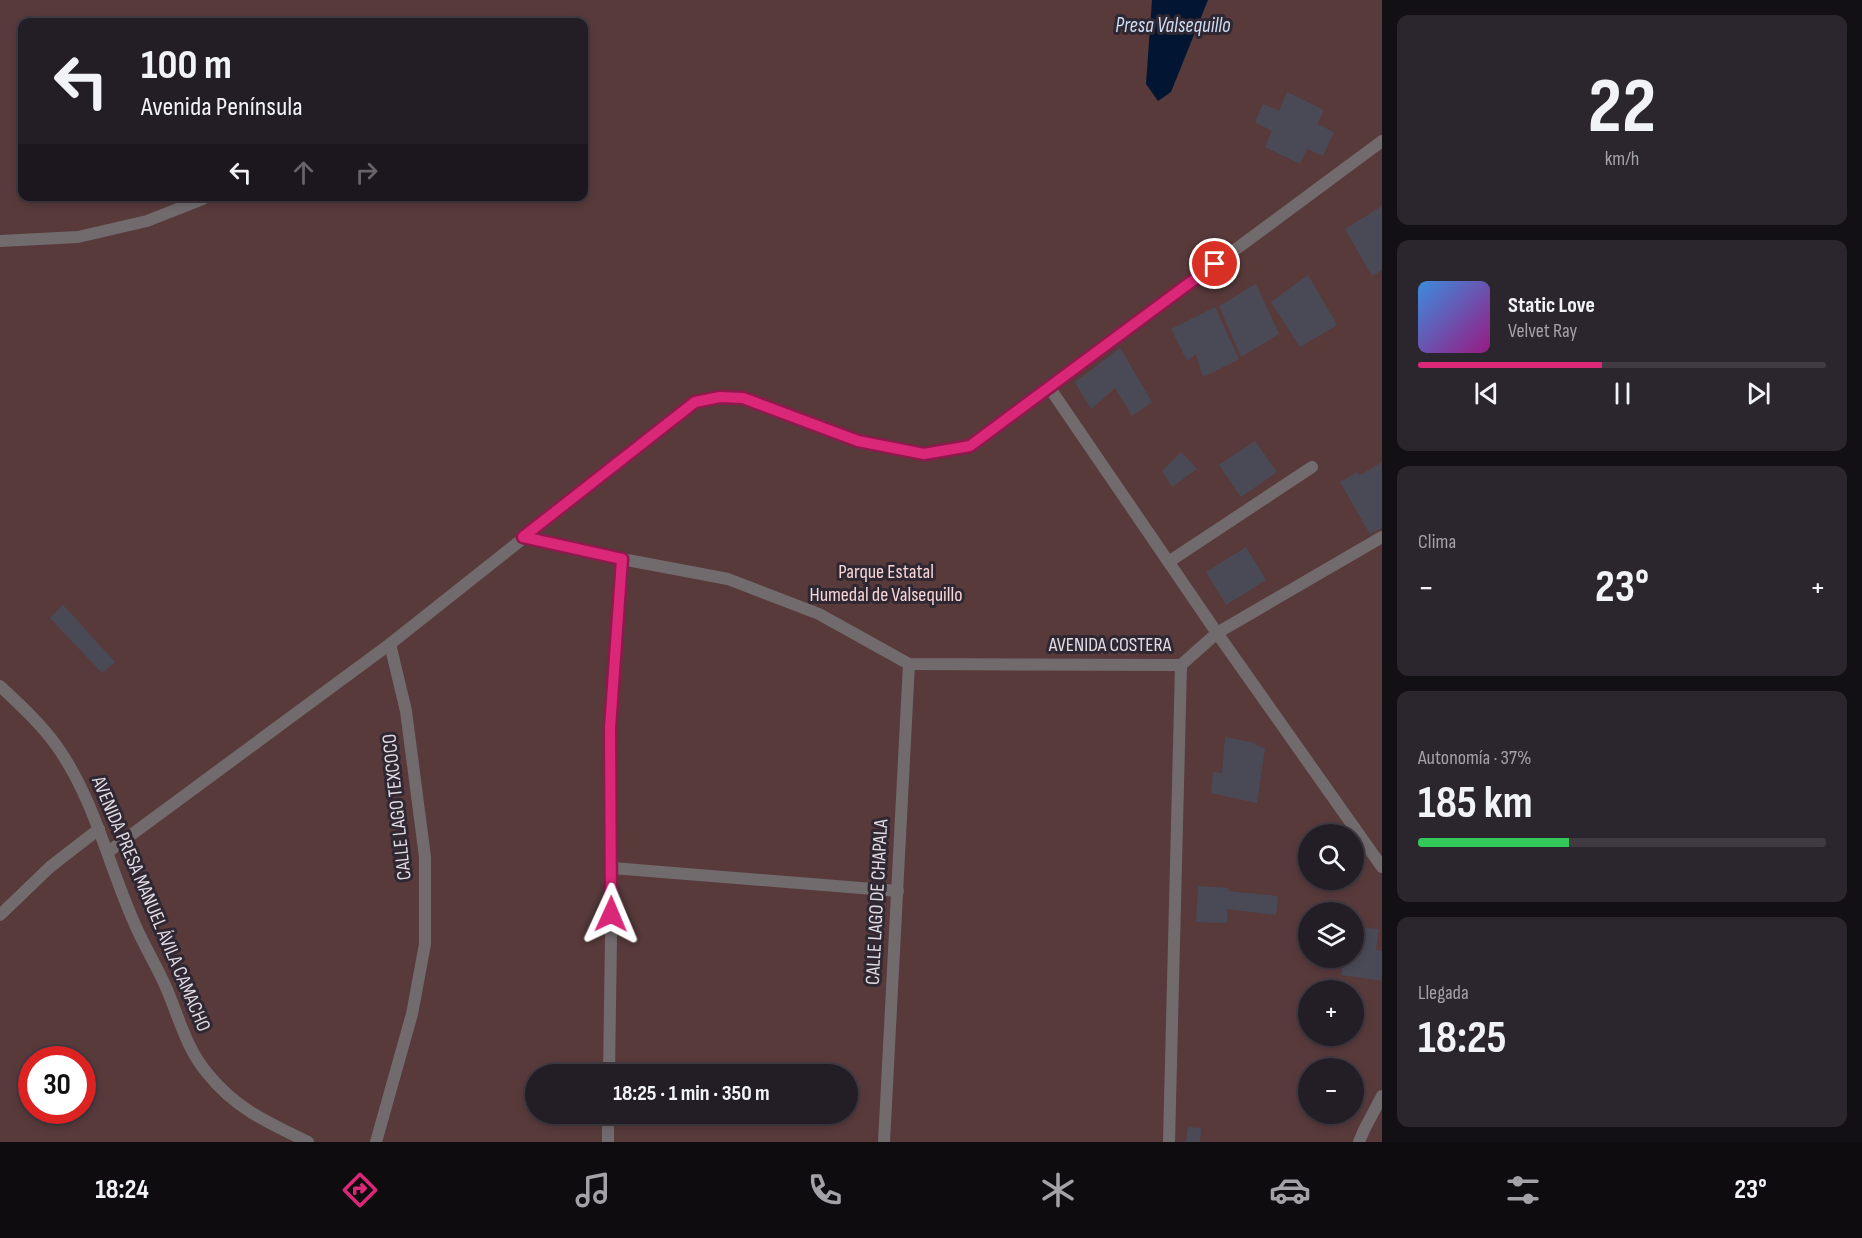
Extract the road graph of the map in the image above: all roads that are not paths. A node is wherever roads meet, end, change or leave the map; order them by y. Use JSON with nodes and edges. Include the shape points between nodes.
{"nodes":[{"id":1,"x":1382,"y":141,"type":"edge"},
{"id":2,"x":198,"y":201,"type":"edge"},
{"id":3,"x":0,"y":241,"type":"edge"},
{"id":4,"x":1049,"y":387,"type":"junction"},
{"id":5,"x":1312,"y":467,"type":"dead end"},
{"id":6,"x":523,"y":537,"type":"junction"},
{"id":7,"x":1382,"y":537,"type":"edge"},
{"id":8,"x":622,"y":559,"type":"junction"},
{"id":9,"x":1170,"y":561,"type":"junction"},
{"id":10,"x":1218,"y":633,"type":"junction"},
{"id":11,"x":390,"y":644,"type":"junction"},
{"id":12,"x":909,"y":664,"type":"junction"},
{"id":13,"x":1181,"y":664,"type":"junction"},
{"id":14,"x":0,"y":686,"type":"edge"},
{"id":15,"x":99,"y":829,"type":"junction"},
{"id":16,"x":108,"y":852,"type":"junction"},
{"id":17,"x":1382,"y":867,"type":"edge"},
{"id":18,"x":612,"y":868,"type":"junction"},
{"id":19,"x":898,"y":891,"type":"junction"},
{"id":20,"x":0,"y":915,"type":"edge"},
{"id":21,"x":609,"y":1064,"type":"edge"},
{"id":22,"x":1382,"y":1096,"type":"edge"},
{"id":23,"x":608,"y":1124,"type":"edge"},
{"id":24,"x":292,"y":1139,"type":"edge"},
{"id":25,"x":308,"y":1142,"type":"edge"},
{"id":26,"x":376,"y":1142,"type":"edge"},
{"id":27,"x":608,"y":1142,"type":"edge"},
{"id":28,"x":884,"y":1142,"type":"edge"},
{"id":29,"x":1169,"y":1142,"type":"edge"},
{"id":30,"x":1359,"y":1142,"type":"edge"}],
"edges":[{"from":1,"to":4,"type":"street"},
{"from":2,"to":3,"type":"street","via":[[147,221],[78,237]]},
{"from":4,"to":6,"type":"street","via":[[970,446],[924,454],[858,441],[743,398],[695,402]]},
{"from":4,"to":9,"type":"street"},
{"from":5,"to":9,"type":"street"},
{"from":6,"to":8,"type":"street"},
{"from":6,"to":11,"type":"street"},
{"from":7,"to":10,"type":"street","name":"AVENIDA COSTERA"},
{"from":8,"to":12,"type":"street","via":[[728,579],[819,614]]},
{"from":8,"to":18,"type":"street","via":[[610,728]]},
{"from":9,"to":10,"type":"street"},
{"from":10,"to":13,"type":"street","name":"AVENIDA COSTERA"},
{"from":10,"to":17,"type":"street"},
{"from":11,"to":16,"type":"street"},
{"from":11,"to":26,"type":"street","name":"CALLE LAGO TEXCOCO","via":[[406,711],[425,857],[425,944],[412,1014]]},
{"from":12,"to":13,"type":"street","name":"AVENIDA COSTERA"},
{"from":12,"to":19,"type":"street","name":"CALLE LAGO DE CHAPALA"},
{"from":13,"to":29,"type":"street"},
{"from":14,"to":15,"type":"street","name":"AVENIDA PRESA MANUEL ÁVILA CAMACHO","via":[[56,745],[81,786]]},
{"from":15,"to":16,"type":"street","name":"AVENIDA PRESA MANUEL ÁVILA CAMACHO"},
{"from":15,"to":20,"type":"street","via":[[50,867]]},
{"from":16,"to":24,"type":"street","name":"AVENIDA PRESA MANUEL ÁVILA CAMACHO","via":[[132,919],[193,1053],[226,1094]]},
{"from":18,"to":19,"type":"street"},
{"from":18,"to":21,"type":"street"},
{"from":19,"to":28,"type":"street","name":"CALLE LAGO DE CHAPALA"},
{"from":22,"to":30,"type":"street"},
{"from":23,"to":27,"type":"street"},
{"from":24,"to":25,"type":"street","name":"AVENIDA PRESA MANUEL ÁVILA CAMACHO"}]}
